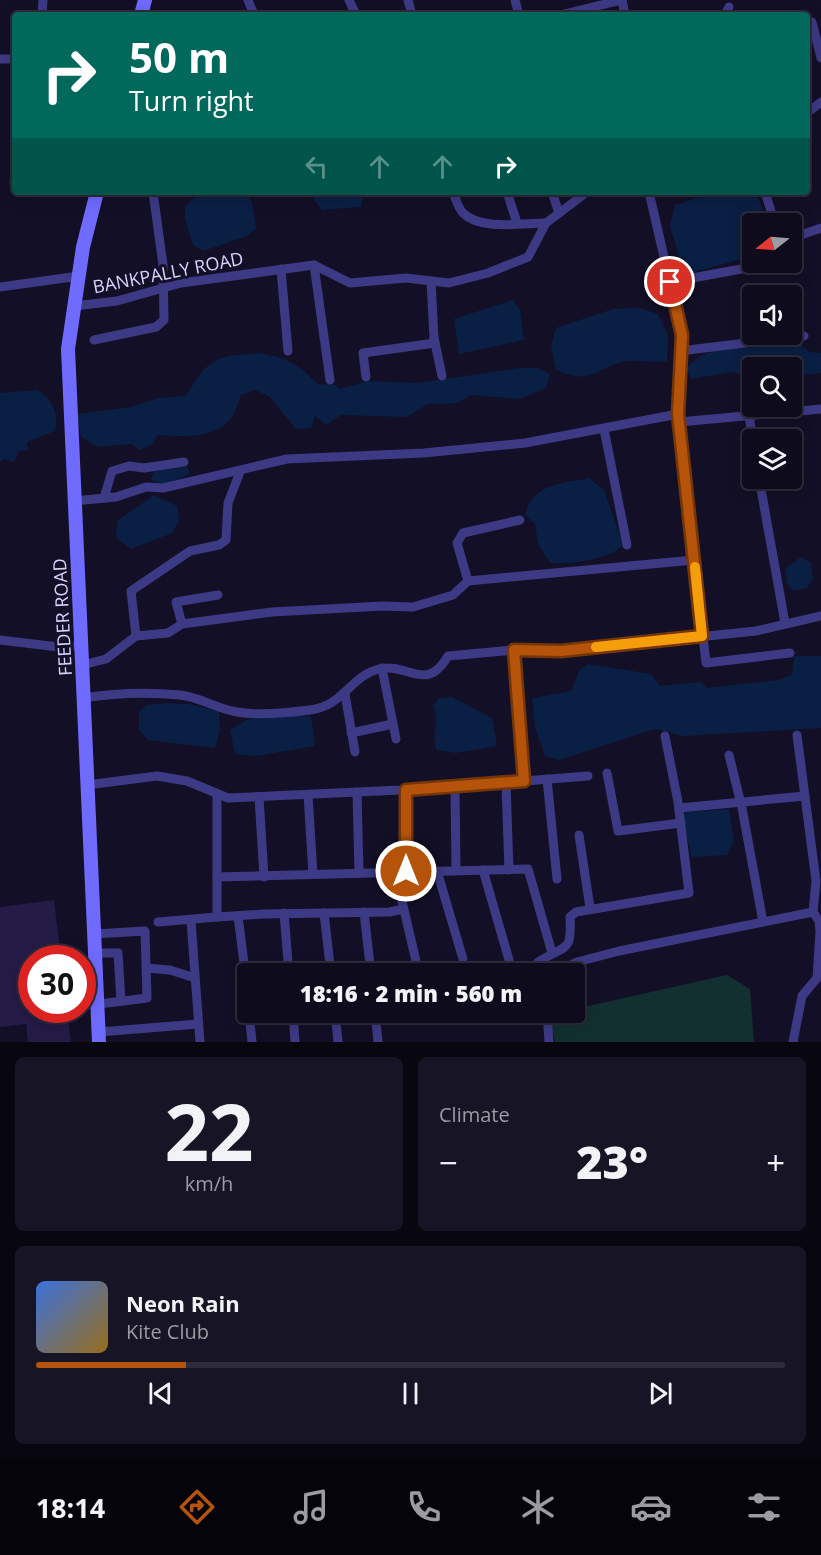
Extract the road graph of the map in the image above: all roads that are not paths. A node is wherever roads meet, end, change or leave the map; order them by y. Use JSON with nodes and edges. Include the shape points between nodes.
{"nodes":[{"id":1,"x":622,"y":0,"type":"edge"},
{"id":2,"x":572,"y":12,"type":"edge"},
{"id":3,"x":812,"y":22,"type":"dead end"},
{"id":4,"x":821,"y":58,"type":"edge"},
{"id":5,"x":96,"y":195,"type":"edge"},
{"id":6,"x":154,"y":195,"type":"edge"},
{"id":7,"x":454,"y":195,"type":"edge"},
{"id":8,"x":508,"y":195,"type":"edge"},
{"id":9,"x":553,"y":195,"type":"edge"},
{"id":10,"x":583,"y":195,"type":"edge"},
{"id":11,"x":650,"y":195,"type":"edge"},
{"id":12,"x":766,"y":195,"type":"edge"},
{"id":13,"x":559,"y":213,"type":"junction"},
{"id":14,"x":772,"y":213,"type":"edge"},
{"id":15,"x":546,"y":223,"type":"junction"},
{"id":16,"x":517,"y":224,"type":"junction"},
{"id":17,"x":821,"y":228,"type":"edge"},
{"id":18,"x":802,"y":235,"type":"edge"},
{"id":19,"x":314,"y":265,"type":"junction"},
{"id":20,"x":281,"y":269,"type":"junction"},
{"id":21,"x":742,"y":269,"type":"edge"},
{"id":22,"x":79,"y":276,"type":"junction"},
{"id":23,"x":431,"y":280,"type":"junction"},
{"id":24,"x":670,"y":282,"type":"junction"},
{"id":25,"x":0,"y":287,"type":"edge"},
{"id":26,"x":164,"y":288,"type":"junction"},
{"id":27,"x":74,"y":306,"type":"junction"},
{"id":28,"x":804,"y":336,"type":"dead end"},
{"id":29,"x":94,"y":340,"type":"dead end"},
{"id":30,"x":435,"y":343,"type":"junction"},
{"id":31,"x":288,"y":351,"type":"dead end"},
{"id":32,"x":680,"y":351,"type":"junction"},
{"id":33,"x":442,"y":376,"type":"dead end"},
{"id":34,"x":366,"y":377,"type":"dead end"},
{"id":35,"x":330,"y":380,"type":"dead end"},
{"id":36,"x":821,"y":409,"type":"edge"},
{"id":37,"x":802,"y":411,"type":"edge"},
{"id":38,"x":742,"y":415,"type":"edge"},
{"id":39,"x":679,"y":418,"type":"junction"},
{"id":40,"x":604,"y":429,"type":"junction"},
{"id":41,"x":184,"y":462,"type":"dead end"},
{"id":42,"x":240,"y":472,"type":"junction"},
{"id":43,"x":761,"y":489,"type":"edge"},
{"id":44,"x":104,"y":498,"type":"junction"},
{"id":45,"x":74,"y":501,"type":"junction"},
{"id":46,"x":520,"y":520,"type":"dead end"},
{"id":47,"x":627,"y":545,"type":"dead end"},
{"id":48,"x":694,"y":560,"type":"junction"},
{"id":49,"x":468,"y":581,"type":"junction"},
{"id":50,"x":219,"y":595,"type":"dead end"},
{"id":51,"x":821,"y":616,"type":"edge"},
{"id":52,"x":785,"y":623,"type":"junction"},
{"id":53,"x":182,"y":624,"type":"junction"},
{"id":54,"x":136,"y":636,"type":"junction"},
{"id":55,"x":702,"y":636,"type":"junction"},
{"id":56,"x":0,"y":640,"type":"edge"},
{"id":57,"x":81,"y":646,"type":"junction"},
{"id":58,"x":514,"y":650,"type":"junction"},
{"id":59,"x":790,"y":653,"type":"dead end"},
{"id":60,"x":82,"y":665,"type":"junction"},
{"id":61,"x":382,"y":668,"type":"junction"},
{"id":62,"x":345,"y":694,"type":"junction"},
{"id":63,"x":83,"y":698,"type":"junction"},
{"id":64,"x":393,"y":724,"type":"junction"},
{"id":65,"x":351,"y":734,"type":"junction"},
{"id":66,"x":797,"y":735,"type":"dead end"},
{"id":67,"x":665,"y":736,"type":"dead end"},
{"id":68,"x":396,"y":739,"type":"dead end"},
{"id":69,"x":355,"y":752,"type":"dead end"},
{"id":70,"x":729,"y":755,"type":"dead end"},
{"id":71,"x":608,"y":773,"type":"dead end"},
{"id":72,"x":588,"y":776,"type":"dead end"},
{"id":73,"x":547,"y":779,"type":"junction"},
{"id":74,"x":524,"y":781,"type":"junction"},
{"id":75,"x":87,"y":784,"type":"junction"},
{"id":76,"x":506,"y":784,"type":"junction"},
{"id":77,"x":455,"y":787,"type":"junction"},
{"id":78,"x":406,"y":790,"type":"junction"},
{"id":79,"x":357,"y":792,"type":"junction"},
{"id":80,"x":308,"y":795,"type":"junction"},
{"id":81,"x":217,"y":796,"type":"junction"},
{"id":82,"x":805,"y":796,"type":"junction"},
{"id":83,"x":259,"y":797,"type":"junction"},
{"id":84,"x":741,"y":802,"type":"junction"},
{"id":85,"x":679,"y":808,"type":"junction"},
{"id":86,"x":681,"y":823,"type":"junction"},
{"id":87,"x":579,"y":835,"type":"dead end"},
{"id":88,"x":456,"y":870,"type":"junction"},
{"id":89,"x":483,"y":870,"type":"junction"},
{"id":90,"x":509,"y":870,"type":"junction"},
{"id":91,"x":395,"y":871,"type":"junction"},
{"id":92,"x":406,"y":871,"type":"junction"},
{"id":93,"x":437,"y":871,"type":"junction"},
{"id":94,"x":358,"y":872,"type":"junction"},
{"id":95,"x":313,"y":874,"type":"junction"},
{"id":96,"x":218,"y":877,"type":"junction"},
{"id":97,"x":264,"y":877,"type":"junction"},
{"id":98,"x":557,"y":879,"type":"dead end"},
{"id":99,"x":818,"y":892,"type":"edge"},
{"id":100,"x":590,"y":908,"type":"junction"},
{"id":101,"x":403,"y":909,"type":"junction"},
{"id":102,"x":364,"y":912,"type":"junction"},
{"id":103,"x":813,"y":912,"type":"junction"},
{"id":104,"x":324,"y":913,"type":"junction"},
{"id":105,"x":284,"y":914,"type":"junction"},
{"id":106,"x":238,"y":916,"type":"junction"},
{"id":107,"x":217,"y":917,"type":"junction"},
{"id":108,"x":191,"y":921,"type":"junction"},
{"id":109,"x":158,"y":922,"type":"dead end"},
{"id":110,"x":763,"y":922,"type":"junction"},
{"id":111,"x":94,"y":934,"type":"junction"},
{"id":112,"x":95,"y":945,"type":"edge"},
{"id":113,"x":96,"y":952,"type":"edge"},
{"id":114,"x":552,"y":953,"type":"junction"},
{"id":115,"x":463,"y":959,"type":"dead end"},
{"id":116,"x":509,"y":960,"type":"dead end"},
{"id":117,"x":244,"y":963,"type":"edge"},
{"id":118,"x":288,"y":963,"type":"edge"},
{"id":119,"x":330,"y":963,"type":"edge"},
{"id":120,"x":370,"y":963,"type":"edge"},
{"id":121,"x":416,"y":963,"type":"edge"},
{"id":122,"x":538,"y":963,"type":"edge"},
{"id":123,"x":575,"y":963,"type":"edge"},
{"id":124,"x":96,"y":965,"type":"edge"},
{"id":125,"x":147,"y":968,"type":"junction"},
{"id":126,"x":195,"y":978,"type":"junction"},
{"id":127,"x":121,"y":1001,"type":"junction"},
{"id":128,"x":99,"y":1004,"type":"junction"},
{"id":129,"x":250,"y":1023,"type":"edge"},
{"id":130,"x":294,"y":1023,"type":"edge"},
{"id":131,"x":336,"y":1023,"type":"edge"},
{"id":132,"x":376,"y":1023,"type":"edge"},
{"id":133,"x":547,"y":1023,"type":"edge"},
{"id":134,"x":198,"y":1024,"type":"junction"},
{"id":135,"x":99,"y":1037,"type":"edge"},
{"id":136,"x":200,"y":1042,"type":"edge"},
{"id":137,"x":252,"y":1042,"type":"edge"},
{"id":138,"x":295,"y":1042,"type":"edge"},
{"id":139,"x":338,"y":1042,"type":"edge"},
{"id":140,"x":378,"y":1042,"type":"edge"},
{"id":141,"x":547,"y":1042,"type":"edge"},
{"id":142,"x":793,"y":1042,"type":"edge"}],
"edges":[{"from":1,"to":2,"type":"street"},
{"from":3,"to":4,"type":"street"},
{"from":5,"to":22,"type":"street","name":"FEEDER ROAD"},
{"from":6,"to":26,"type":"street"},
{"from":7,"to":16,"type":"street","via":[[462,212],[472,220]]},
{"from":8,"to":16,"type":"street"},
{"from":9,"to":13,"type":"street"},
{"from":10,"to":13,"type":"street"},
{"from":11,"to":24,"type":"street"},
{"from":12,"to":14,"type":"street"},
{"from":13,"to":15,"type":"street"},
{"from":15,"to":16,"type":"street"},
{"from":15,"to":23,"type":"street","via":[[528,256],[488,273],[449,283]]},
{"from":17,"to":18,"type":"street"},
{"from":19,"to":20,"type":"street","name":"BANKPALLY ROAD"},
{"from":19,"to":23,"type":"street","via":[[350,283]]},
{"from":19,"to":35,"type":"street"},
{"from":20,"to":26,"type":"street","name":"BANKPALLY ROAD"},
{"from":20,"to":31,"type":"street"},
{"from":21,"to":24,"type":"street"},
{"from":22,"to":25,"type":"street"},
{"from":22,"to":27,"type":"street","name":"FEEDER ROAD"},
{"from":23,"to":30,"type":"street"},
{"from":24,"to":32,"type":"street","via":[[682,335]]},
{"from":26,"to":27,"type":"street","name":"BANKPALLY ROAD","via":[[117,301]]},
{"from":26,"to":29,"type":"street","via":[[165,321],[161,324]]},
{"from":27,"to":45,"type":"street","name":"FEEDER ROAD","via":[[68,349]]},
{"from":28,"to":32,"type":"street"},
{"from":30,"to":33,"type":"street"},
{"from":30,"to":34,"type":"street","via":[[363,353]]},
{"from":32,"to":39,"type":"street"},
{"from":36,"to":37,"type":"street"},
{"from":38,"to":39,"type":"street"},
{"from":39,"to":40,"type":"street"},
{"from":39,"to":48,"type":"street"},
{"from":40,"to":42,"type":"street","via":[[525,443],[424,453],[287,459]]},
{"from":40,"to":47,"type":"street"},
{"from":41,"to":44,"type":"street","via":[[112,471]]},
{"from":42,"to":44,"type":"street"},
{"from":42,"to":54,"type":"street","via":[[228,503],[226,540],[190,551],[131,591]]},
{"from":43,"to":52,"type":"street"},
{"from":44,"to":45,"type":"street"},
{"from":45,"to":57,"type":"street","name":"FEEDER ROAD"},
{"from":46,"to":49,"type":"street","via":[[463,533],[457,543]]},
{"from":48,"to":49,"type":"street"},
{"from":48,"to":55,"type":"street"},
{"from":49,"to":53,"type":"street","via":[[453,595],[413,607],[272,612]]},
{"from":50,"to":53,"type":"street","via":[[176,602]]},
{"from":51,"to":52,"type":"street"},
{"from":52,"to":55,"type":"street","via":[[756,631]]},
{"from":53,"to":54,"type":"street","via":[[168,633]]},
{"from":54,"to":60,"type":"street","via":[[106,659]]},
{"from":55,"to":58,"type":"street","via":[[561,651]]},
{"from":55,"to":59,"type":"street","via":[[706,663]]},
{"from":56,"to":57,"type":"street"},
{"from":57,"to":60,"type":"street","name":"FEEDER ROAD"},
{"from":58,"to":61,"type":"street","via":[[448,656],[433,673],[420,676]]},
{"from":58,"to":74,"type":"street"},
{"from":60,"to":63,"type":"street","name":"FEEDER ROAD"},
{"from":61,"to":62,"type":"street","via":[[366,674]]},
{"from":61,"to":64,"type":"street"},
{"from":62,"to":63,"type":"street","via":[[329,706],[313,710],[260,713],[235,712],[180,695]]},
{"from":62,"to":65,"type":"street"},
{"from":63,"to":75,"type":"street","name":"FEEDER ROAD"},
{"from":64,"to":65,"type":"street"},
{"from":64,"to":68,"type":"street"},
{"from":65,"to":69,"type":"street"},
{"from":66,"to":82,"type":"street"},
{"from":67,"to":85,"type":"street"},
{"from":70,"to":84,"type":"street"},
{"from":71,"to":86,"type":"street","via":[[618,831]]},
{"from":72,"to":73,"type":"street"},
{"from":73,"to":74,"type":"street"},
{"from":73,"to":98,"type":"street"},
{"from":74,"to":76,"type":"street"},
{"from":75,"to":81,"type":"street","via":[[157,776],[187,781]]},
{"from":75,"to":111,"type":"street","name":"FEEDER ROAD"},
{"from":76,"to":77,"type":"street"},
{"from":76,"to":90,"type":"street"},
{"from":77,"to":78,"type":"street"},
{"from":77,"to":88,"type":"street"},
{"from":78,"to":79,"type":"street"},
{"from":78,"to":92,"type":"street"},
{"from":79,"to":80,"type":"street"},
{"from":79,"to":94,"type":"street"},
{"from":80,"to":83,"type":"street"},
{"from":80,"to":95,"type":"street"},
{"from":81,"to":83,"type":"street"},
{"from":81,"to":96,"type":"street"},
{"from":82,"to":84,"type":"street"},
{"from":82,"to":99,"type":"street"},
{"from":83,"to":97,"type":"street"},
{"from":84,"to":85,"type":"street"},
{"from":84,"to":110,"type":"street"},
{"from":85,"to":86,"type":"street"},
{"from":86,"to":100,"type":"street","via":[[689,893]]},
{"from":87,"to":100,"type":"street"},
{"from":88,"to":89,"type":"street"},
{"from":88,"to":93,"type":"street"},
{"from":89,"to":90,"type":"street"},
{"from":89,"to":116,"type":"street"},
{"from":90,"to":114,"type":"street","via":[[528,869]]},
{"from":91,"to":92,"type":"street"},
{"from":91,"to":94,"type":"street"},
{"from":91,"to":101,"type":"street"},
{"from":92,"to":93,"type":"street"},
{"from":93,"to":115,"type":"street"},
{"from":94,"to":95,"type":"street"},
{"from":95,"to":97,"type":"street"},
{"from":96,"to":97,"type":"street"},
{"from":96,"to":107,"type":"street"},
{"from":99,"to":103,"type":"street"},
{"from":100,"to":114,"type":"street","via":[[570,917],[571,941]]},
{"from":101,"to":102,"type":"street"},
{"from":101,"to":121,"type":"street"},
{"from":102,"to":104,"type":"street"},
{"from":102,"to":120,"type":"street"},
{"from":103,"to":110,"type":"street"},
{"from":103,"to":142,"type":"street","via":[[820,931],[817,978],[802,996]]},
{"from":104,"to":105,"type":"street"},
{"from":104,"to":119,"type":"street"},
{"from":105,"to":106,"type":"street"},
{"from":105,"to":118,"type":"street"},
{"from":106,"to":107,"type":"street"},
{"from":106,"to":117,"type":"street"},
{"from":107,"to":108,"type":"street"},
{"from":108,"to":109,"type":"street"},
{"from":108,"to":126,"type":"street"},
{"from":110,"to":123,"type":"street"},
{"from":111,"to":112,"type":"street","name":"FEEDER ROAD"},
{"from":111,"to":125,"type":"street","via":[[145,931]]},
{"from":113,"to":127,"type":"street","via":[[118,953]]},
{"from":114,"to":122,"type":"street"},
{"from":124,"to":128,"type":"street","name":"FEEDER ROAD"},
{"from":125,"to":126,"type":"street"},
{"from":125,"to":127,"type":"street","via":[[147,998]]},
{"from":126,"to":134,"type":"street"},
{"from":127,"to":128,"type":"street"},
{"from":128,"to":135,"type":"street","name":"FEEDER ROAD"},
{"from":129,"to":137,"type":"street"},
{"from":130,"to":138,"type":"street"},
{"from":131,"to":139,"type":"street"},
{"from":132,"to":140,"type":"street"},
{"from":133,"to":141,"type":"street"},
{"from":134,"to":135,"type":"street"},
{"from":134,"to":136,"type":"street"}]}
